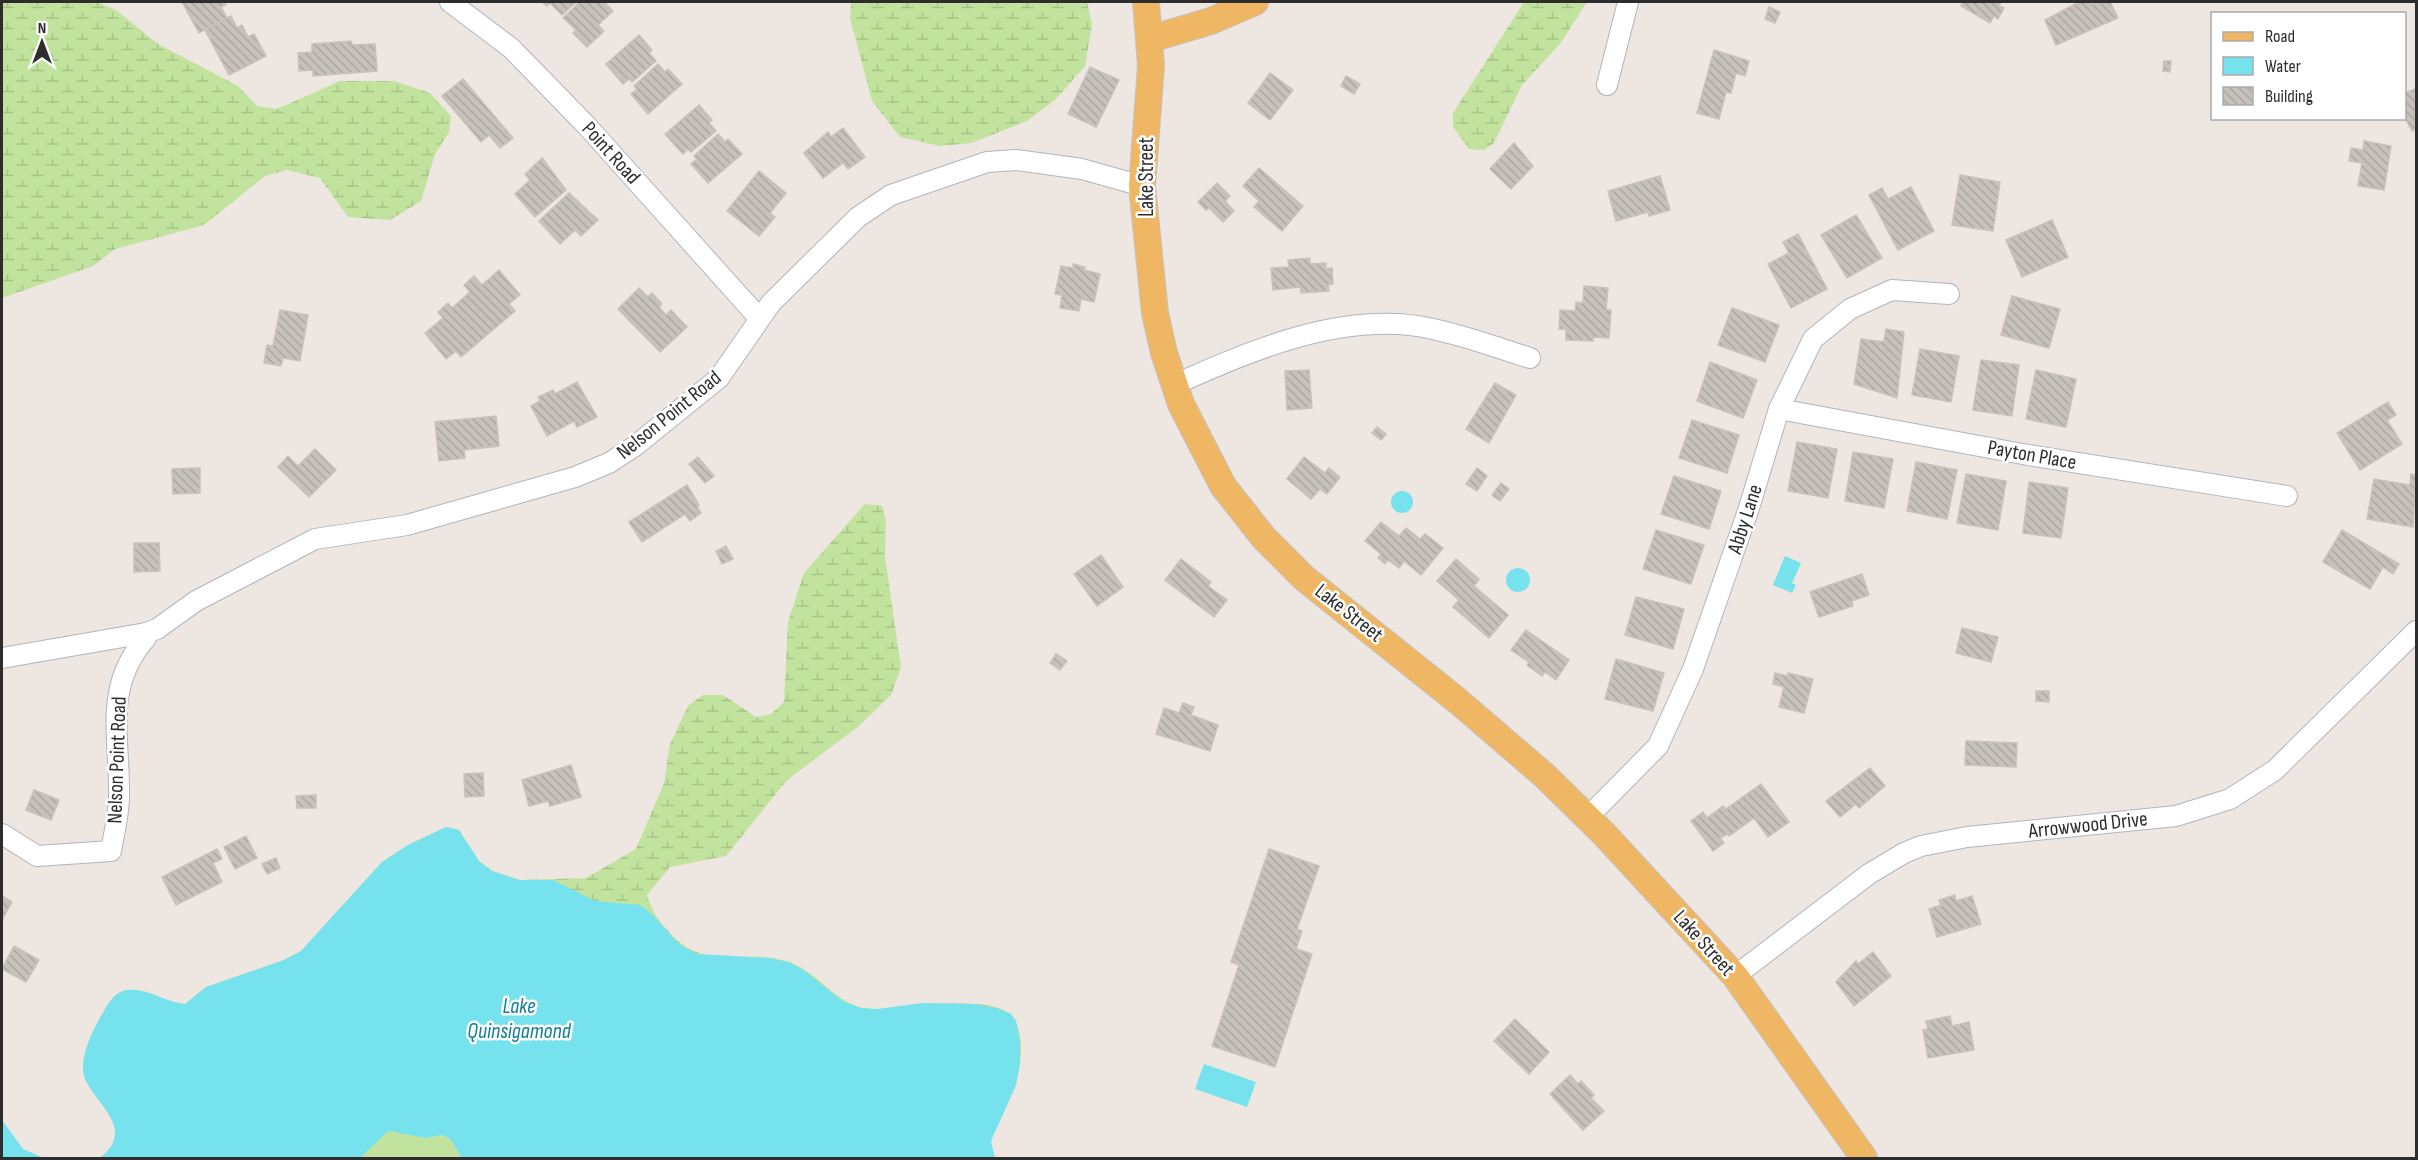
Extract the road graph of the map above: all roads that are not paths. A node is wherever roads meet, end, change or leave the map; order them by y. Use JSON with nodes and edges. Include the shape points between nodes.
{"nodes":[{"id":1,"x":450,"y":2,"type":"edge"},
{"id":2,"x":1146,"y":2,"type":"edge"},
{"id":3,"x":1255,"y":2,"type":"edge"},
{"id":4,"x":1628,"y":2,"type":"edge"},
{"id":5,"x":1150,"y":39,"type":"junction"},
{"id":6,"x":1607,"y":85,"type":"dead end"},
{"id":7,"x":1142,"y":186,"type":"junction"},
{"id":8,"x":1949,"y":294,"type":"dead end"},
{"id":9,"x":759,"y":318,"type":"junction"},
{"id":10,"x":1530,"y":358,"type":"dead end"},
{"id":11,"x":1174,"y":385,"type":"junction"},
{"id":12,"x":1779,"y":409,"type":"junction"},
{"id":13,"x":2287,"y":496,"type":"dead end"},
{"id":14,"x":2416,"y":631,"type":"edge"},
{"id":15,"x":146,"y":633,"type":"junction"},
{"id":16,"x":2,"y":658,"type":"edge"},
{"id":17,"x":1588,"y":817,"type":"junction"},
{"id":18,"x":2,"y":834,"type":"edge"},
{"id":19,"x":1735,"y":976,"type":"junction"},
{"id":20,"x":1864,"y":1158,"type":"edge"}],
"edges":[{"from":1,"to":9,"type":"street","name":"Point Road","via":[[519,56]]},
{"from":2,"to":5,"type":"main road","name":"Lake Street"},
{"from":3,"to":5,"type":"main road","via":[[1211,21]]},
{"from":4,"to":6,"type":"street"},
{"from":5,"to":7,"type":"main road","name":"Lake Street"},
{"from":7,"to":9,"type":"street","name":"Nelson Point Road","via":[[1082,169],[1016,160],[987,162],[937,177],[891,195],[858,217]]},
{"from":7,"to":11,"type":"main road","name":"Lake Street","via":[[1155,314]]},
{"from":8,"to":12,"type":"street","name":"Abby Lane","via":[[1893,290],[1850,309],[1813,339]]},
{"from":9,"to":15,"type":"street","name":"Nelson Point Road","via":[[719,378],[609,463],[575,477],[407,525],[315,539],[196,601]]},
{"from":10,"to":11,"type":"street","via":[[1432,328],[1383,325],[1326,330],[1248,351]]},
{"from":11,"to":17,"type":"main road","name":"Lake Street","via":[[1223,486],[1277,552],[1538,770]]},
{"from":12,"to":13,"type":"street","name":"Payton Place"},
{"from":12,"to":17,"type":"street","name":"Abby Lane","via":[[1693,669],[1658,746]]},
{"from":14,"to":19,"type":"street","name":"Arrowwood Drive","via":[[2275,770],[2230,799],[2176,816],[1967,837],[1921,846],[1869,874]]},
{"from":15,"to":16,"type":"street","name":"Nelson Point Road"},
{"from":15,"to":18,"type":"street","name":"Nelson Point Road","via":[[124,669],[117,701],[119,798],[111,851],[37,856]]},
{"from":17,"to":19,"type":"main road","name":"Lake Street"},
{"from":19,"to":20,"type":"main road","name":"Lake Street"}]}
